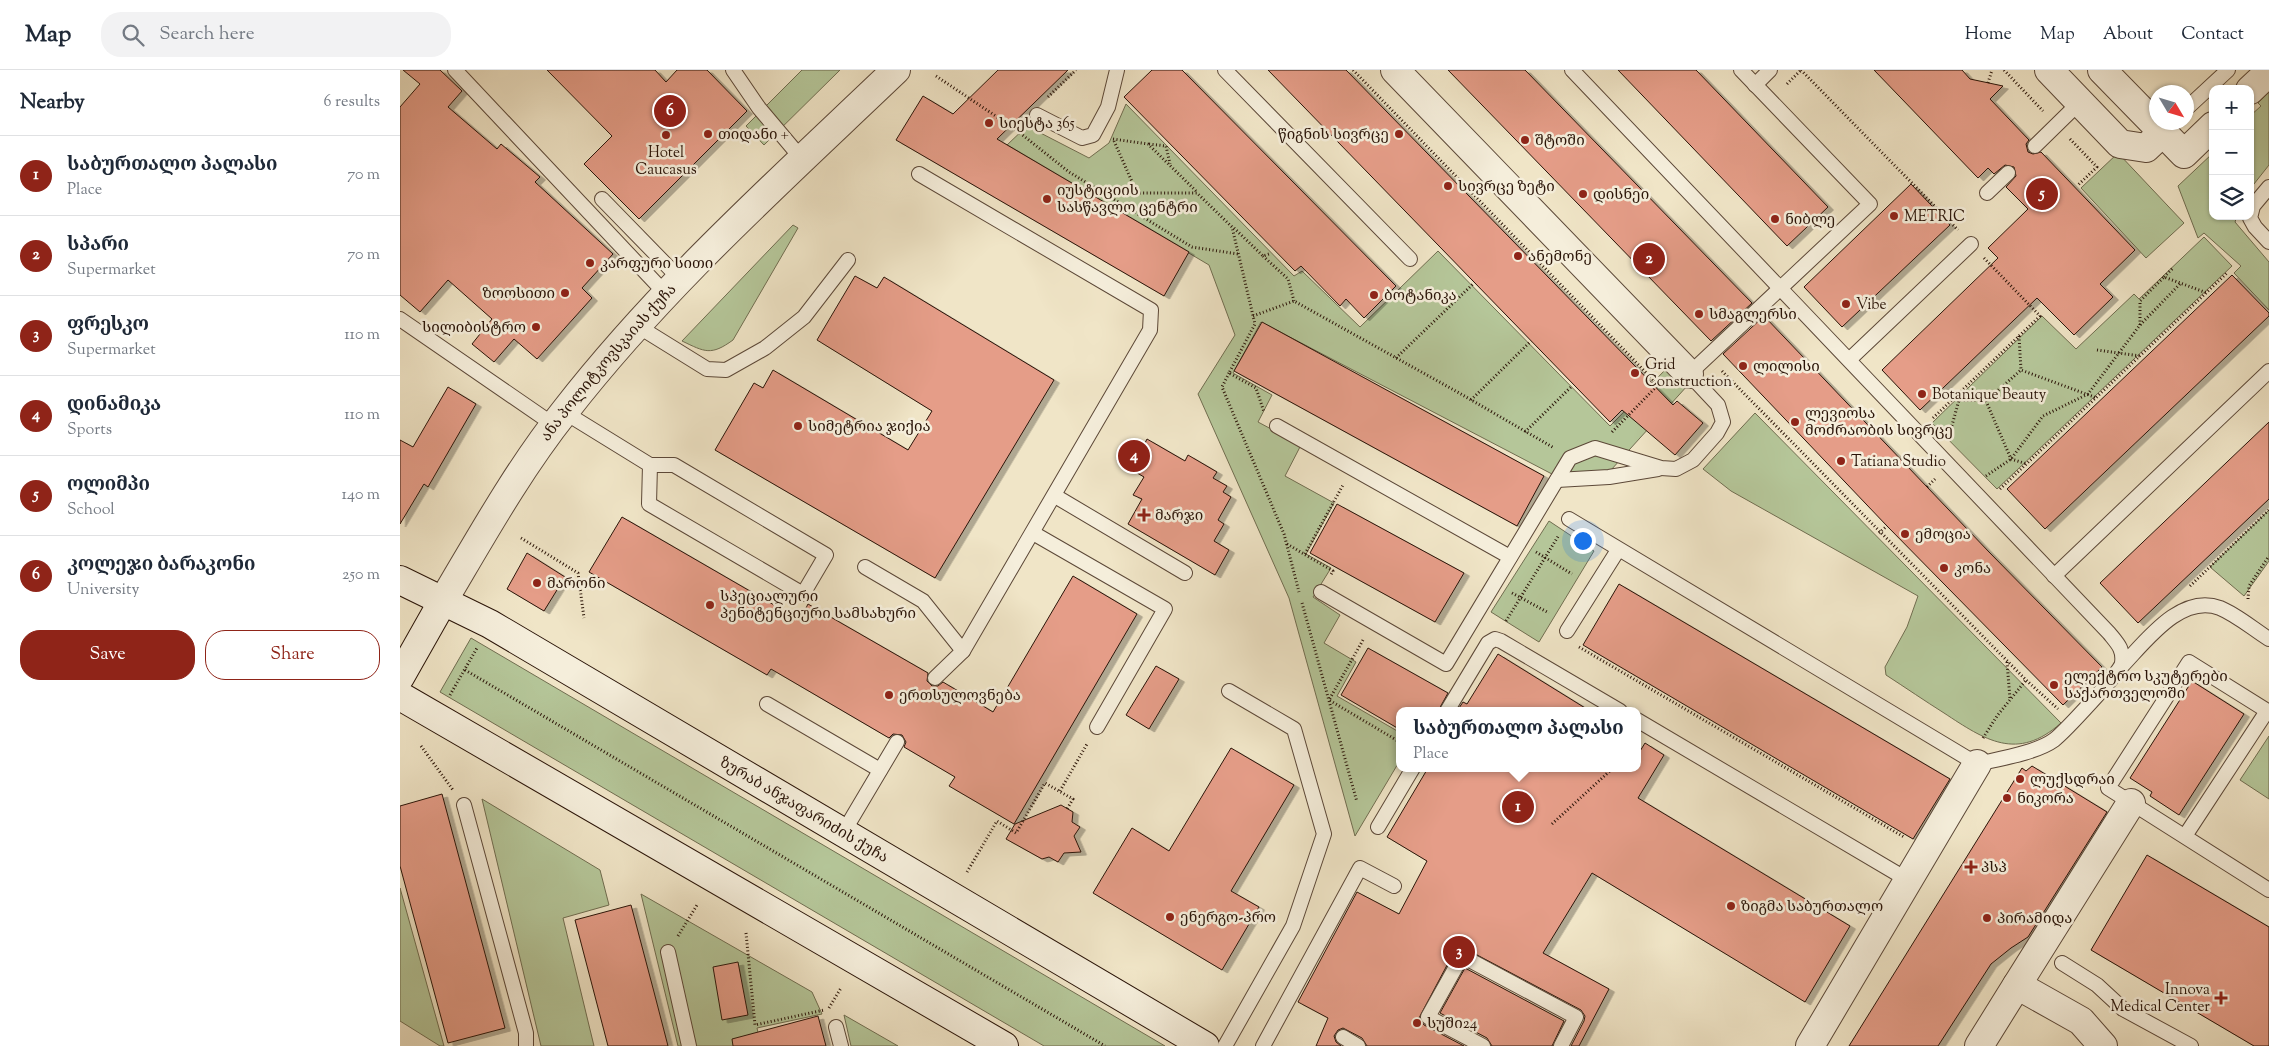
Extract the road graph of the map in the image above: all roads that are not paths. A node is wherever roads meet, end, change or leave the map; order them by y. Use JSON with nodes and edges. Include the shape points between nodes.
{"nodes":[{"id":1,"x":455,"y":70,"type":"edge"},
{"id":2,"x":733,"y":70,"type":"edge"},
{"id":3,"x":896,"y":70,"type":"edge"},
{"id":4,"x":1117,"y":70,"type":"edge"},
{"id":5,"x":1225,"y":70,"type":"edge"},
{"id":6,"x":1394,"y":70,"type":"edge"},
{"id":7,"x":1572,"y":70,"type":"edge"},
{"id":8,"x":1740,"y":70,"type":"edge"},
{"id":9,"x":1770,"y":70,"type":"edge"},
{"id":10,"x":2049,"y":70,"type":"edge"},
{"id":11,"x":2102,"y":70,"type":"edge"},
{"id":12,"x":2228,"y":70,"type":"edge"},
{"id":13,"x":2269,"y":72,"type":"edge"},
{"id":14,"x":1755,"y":85,"type":"junction"},
{"id":15,"x":2254,"y":86,"type":"edge"},
{"id":16,"x":2080,"y":102,"type":"junction"},
{"id":17,"x":2194,"y":102,"type":"edge"},
{"id":18,"x":2149,"y":111,"type":"edge"},
{"id":19,"x":1037,"y":115,"type":"dead end"},
{"id":20,"x":2164,"y":130,"type":"edge"},
{"id":21,"x":2169,"y":130,"type":"edge"},
{"id":22,"x":2209,"y":130,"type":"edge"},
{"id":23,"x":2035,"y":146,"type":"dead end"},
{"id":24,"x":802,"y":159,"type":"junction"},
{"id":25,"x":2008,"y":173,"type":"dead end"},
{"id":26,"x":918,"y":174,"type":"dead end"},
{"id":27,"x":2269,"y":187,"type":"edge"},
{"id":28,"x":1987,"y":193,"type":"dead end"},
{"id":29,"x":602,"y":199,"type":"dead end"},
{"id":30,"x":2269,"y":242,"type":"edge"},
{"id":31,"x":1971,"y":244,"type":"road end"},
{"id":32,"x":1410,"y":259,"type":"dead end"},
{"id":33,"x":848,"y":260,"type":"dead end"},
{"id":34,"x":673,"y":287,"type":"junction"},
{"id":35,"x":1780,"y":288,"type":"junction"},
{"id":36,"x":400,"y":319,"type":"edge"},
{"id":37,"x":636,"y":325,"type":"junction"},
{"id":38,"x":1850,"y":360,"type":"junction"},
{"id":39,"x":1692,"y":365,"type":"junction"},
{"id":40,"x":2269,"y":371,"type":"edge"},
{"id":41,"x":559,"y":419,"type":"junction"},
{"id":42,"x":1277,"y":426,"type":"road end"},
{"id":43,"x":650,"y":465,"type":"junction"},
{"id":44,"x":1661,"y":468,"type":"junction"},
{"id":45,"x":1557,"y":480,"type":"junction"},
{"id":46,"x":1055,"y":496,"type":"junction"},
{"id":47,"x":1566,"y":525,"type":"road end"},
{"id":48,"x":1034,"y":533,"type":"junction"},
{"id":49,"x":1618,"y":550,"type":"junction"},
{"id":50,"x":1510,"y":557,"type":"junction"},
{"id":51,"x":865,"y":568,"type":"dead end"},
{"id":52,"x":1185,"y":573,"type":"dead end"},
{"id":53,"x":2054,"y":576,"type":"junction"},
{"id":54,"x":400,"y":580,"type":"edge"},
{"id":55,"x":1321,"y":592,"type":"road end"},
{"id":56,"x":443,"y":602,"type":"junction"},
{"id":57,"x":1568,"y":631,"type":"road end"},
{"id":58,"x":2269,"y":639,"type":"edge"},
{"id":59,"x":964,"y":651,"type":"junction"},
{"id":60,"x":2122,"y":666,"type":"junction"},
{"id":61,"x":400,"y":677,"type":"edge"},
{"id":62,"x":935,"y":678,"type":"dead end"},
{"id":63,"x":1229,"y":691,"type":"dead end"},
{"id":64,"x":400,"y":696,"type":"edge"},
{"id":65,"x":767,"y":704,"type":"dead end"},
{"id":66,"x":1449,"y":707,"type":"edge"},
{"id":67,"x":1613,"y":707,"type":"edge"},
{"id":68,"x":2268,"y":712,"type":"edge"},
{"id":69,"x":1641,"y":722,"type":"edge"},
{"id":70,"x":1097,"y":727,"type":"dead end"},
{"id":71,"x":896,"y":742,"type":"dead end"},
{"id":72,"x":1978,"y":754,"type":"junction"},
{"id":73,"x":880,"y":770,"type":"junction"},
{"id":74,"x":1411,"y":772,"type":"edge"},
{"id":75,"x":2131,"y":803,"type":"junction"},
{"id":76,"x":464,"y":805,"type":"road end"},
{"id":77,"x":1378,"y":827,"type":"dead end"},
{"id":78,"x":843,"y":833,"type":"junction"},
{"id":79,"x":2185,"y":836,"type":"junction"},
{"id":80,"x":1908,"y":880,"type":"junction"},
{"id":81,"x":1394,"y":886,"type":"dead end"},
{"id":82,"x":2269,"y":890,"type":"edge"},
{"id":83,"x":668,"y":952,"type":"dead end"},
{"id":84,"x":2062,"y":964,"type":"dead end"},
{"id":85,"x":2017,"y":985,"type":"junction"},
{"id":86,"x":836,"y":1027,"type":"dead end"},
{"id":87,"x":1343,"y":1037,"type":"dead end"},
{"id":88,"x":526,"y":1046,"type":"edge"},
{"id":89,"x":689,"y":1046,"type":"edge"},
{"id":90,"x":840,"y":1046,"type":"edge"},
{"id":91,"x":1004,"y":1046,"type":"edge"},
{"id":92,"x":1205,"y":1046,"type":"edge"},
{"id":93,"x":1225,"y":1046,"type":"edge"},
{"id":94,"x":1263,"y":1046,"type":"edge"},
{"id":95,"x":1358,"y":1046,"type":"edge"},
{"id":96,"x":1483,"y":1046,"type":"edge"},
{"id":97,"x":1562,"y":1046,"type":"edge"},
{"id":98,"x":1810,"y":1046,"type":"edge"},
{"id":99,"x":1979,"y":1046,"type":"edge"},
{"id":100,"x":2103,"y":1046,"type":"edge"},
{"id":101,"x":2191,"y":1046,"type":"edge"}],
"edges":[{"from":1,"to":34,"type":"lane"},
{"from":2,"to":24,"type":"lane","via":[[758,108]]},
{"from":3,"to":24,"type":"street","name":"ანა პოლიტკოვსკაიას ქუჩა"},
{"from":4,"to":19,"type":"lane","via":[[1108,107],[1093,135],[1082,138]]},
{"from":5,"to":32,"type":"lane"},
{"from":6,"to":39,"type":"street"},
{"from":7,"to":35,"type":"lane"},
{"from":8,"to":14,"type":"lane"},
{"from":9,"to":14,"type":"lane"},
{"from":10,"to":16,"type":"street"},
{"from":11,"to":18,"type":"street"},
{"from":12,"to":17,"type":"lane"},
{"from":13,"to":15,"type":"street"},
{"from":14,"to":35,"type":"lane","via":[[1870,204]]},
{"from":16,"to":20,"type":"street","via":[[2120,144],[2146,148]]},
{"from":16,"to":23,"type":"lane"},
{"from":21,"to":22,"type":"street","via":[[2184,154]]},
{"from":24,"to":34,"type":"street","name":"ანა პოლიტკოვსკაიას ქუჩა"},
{"from":25,"to":28,"type":"lane"},
{"from":26,"to":46,"type":"lane","via":[[1151,310],[1150,330]]},
{"from":27,"to":30,"type":"lane","via":[[2253,206],[2250,218]]},
{"from":29,"to":34,"type":"lane"},
{"from":31,"to":38,"type":"lane"},
{"from":33,"to":37,"type":"lane","via":[[804,317],[765,348],[726,370],[707,369]]},
{"from":34,"to":37,"type":"street","name":"ანა პოლიტკოვსკაიას ქუჩა"},
{"from":35,"to":38,"type":"lane"},
{"from":35,"to":39,"type":"lane"},
{"from":36,"to":41,"type":"lane"},
{"from":37,"to":41,"type":"street","name":"ანა პოლიტკოვსკაიას ქუჩა"},
{"from":38,"to":53,"type":"lane"},
{"from":39,"to":44,"type":"lane","via":[[1718,405],[1723,422],[1693,460],[1676,469]]},
{"from":40,"to":53,"type":"lane"},
{"from":41,"to":43,"type":"lane"},
{"from":41,"to":56,"type":"street","name":"ანა პოლიტკოვსკაიას ქუჩა","via":[[521,473]]},
{"from":42,"to":50,"type":"lane"},
{"from":43,"to":43,"type":"lane","via":[[674,465],[826,555],[803,594],[649,504]]},
{"from":44,"to":45,"type":"lane","via":[[1609,477]]},
{"from":44,"to":45,"type":"lane","via":[[1595,448],[1570,458]]},
{"from":45,"to":50,"type":"lane"},
{"from":46,"to":48,"type":"lane"},
{"from":46,"to":52,"type":"lane"},
{"from":47,"to":49,"type":"lane"},
{"from":48,"to":59,"type":"lane"},
{"from":48,"to":70,"type":"lane","via":[[1165,609]]},
{"from":49,"to":57,"type":"lane"},
{"from":49,"to":72,"type":"lane"},
{"from":50,"to":55,"type":"lane","via":[[1446,664]]},
{"from":51,"to":59,"type":"lane","via":[[923,600]]},
{"from":53,"to":60,"type":"lane","via":[[2118,645],[2123,652]]},
{"from":54,"to":56,"type":"street","name":"ზურაბ ანჯაფარიძის ქუჩა"},
{"from":56,"to":61,"type":"street","name":"ანა პოლიტკოვსკაიას ქუჩა"},
{"from":56,"to":78,"type":"street","name":"ზურაბ ანჯაფარიძის ქუჩა","via":[[490,624]]},
{"from":58,"to":60,"type":"lane","via":[[2220,608],[2190,606],[2167,622]]},
{"from":59,"to":62,"type":"lane"},
{"from":60,"to":72,"type":"lane","via":[[2053,741],[2019,755]]},
{"from":63,"to":93,"type":"lane","via":[[1294,729],[1324,834],[1293,926]]},
{"from":64,"to":91,"type":"street"},
{"from":65,"to":73,"type":"lane"},
{"from":66,"to":67,"type":"lane","via":[[1488,643],[1495,639]]},
{"from":68,"to":75,"type":"lane","via":[[2189,662],[2108,788]]},
{"from":68,"to":79,"type":"lane"},
{"from":69,"to":80,"type":"lane"},
{"from":71,"to":73,"type":"lane"},
{"from":72,"to":80,"type":"street"},
{"from":73,"to":78,"type":"lane"},
{"from":74,"to":77,"type":"lane"},
{"from":75,"to":79,"type":"lane"},
{"from":75,"to":85,"type":"street"},
{"from":76,"to":88,"type":"lane","via":[[526,1033]]},
{"from":78,"to":92,"type":"street","name":"ზურაბ ანჯაფარიძის ქუჩა"},
{"from":79,"to":82,"type":"lane"},
{"from":80,"to":98,"type":"street"},
{"from":81,"to":94,"type":"lane","via":[[1360,868]]},
{"from":83,"to":89,"type":"lane"},
{"from":84,"to":101,"type":"lane","via":[[2098,985],[2123,1009]]},
{"from":85,"to":99,"type":"street"},
{"from":85,"to":100,"type":"street","via":[[2081,1021]]},
{"from":86,"to":90,"type":"lane"},
{"from":87,"to":95,"type":"lane"},
{"from":96,"to":97,"type":"lane","via":[[1428,1017],[1462,956],[1576,1017]]}]}
